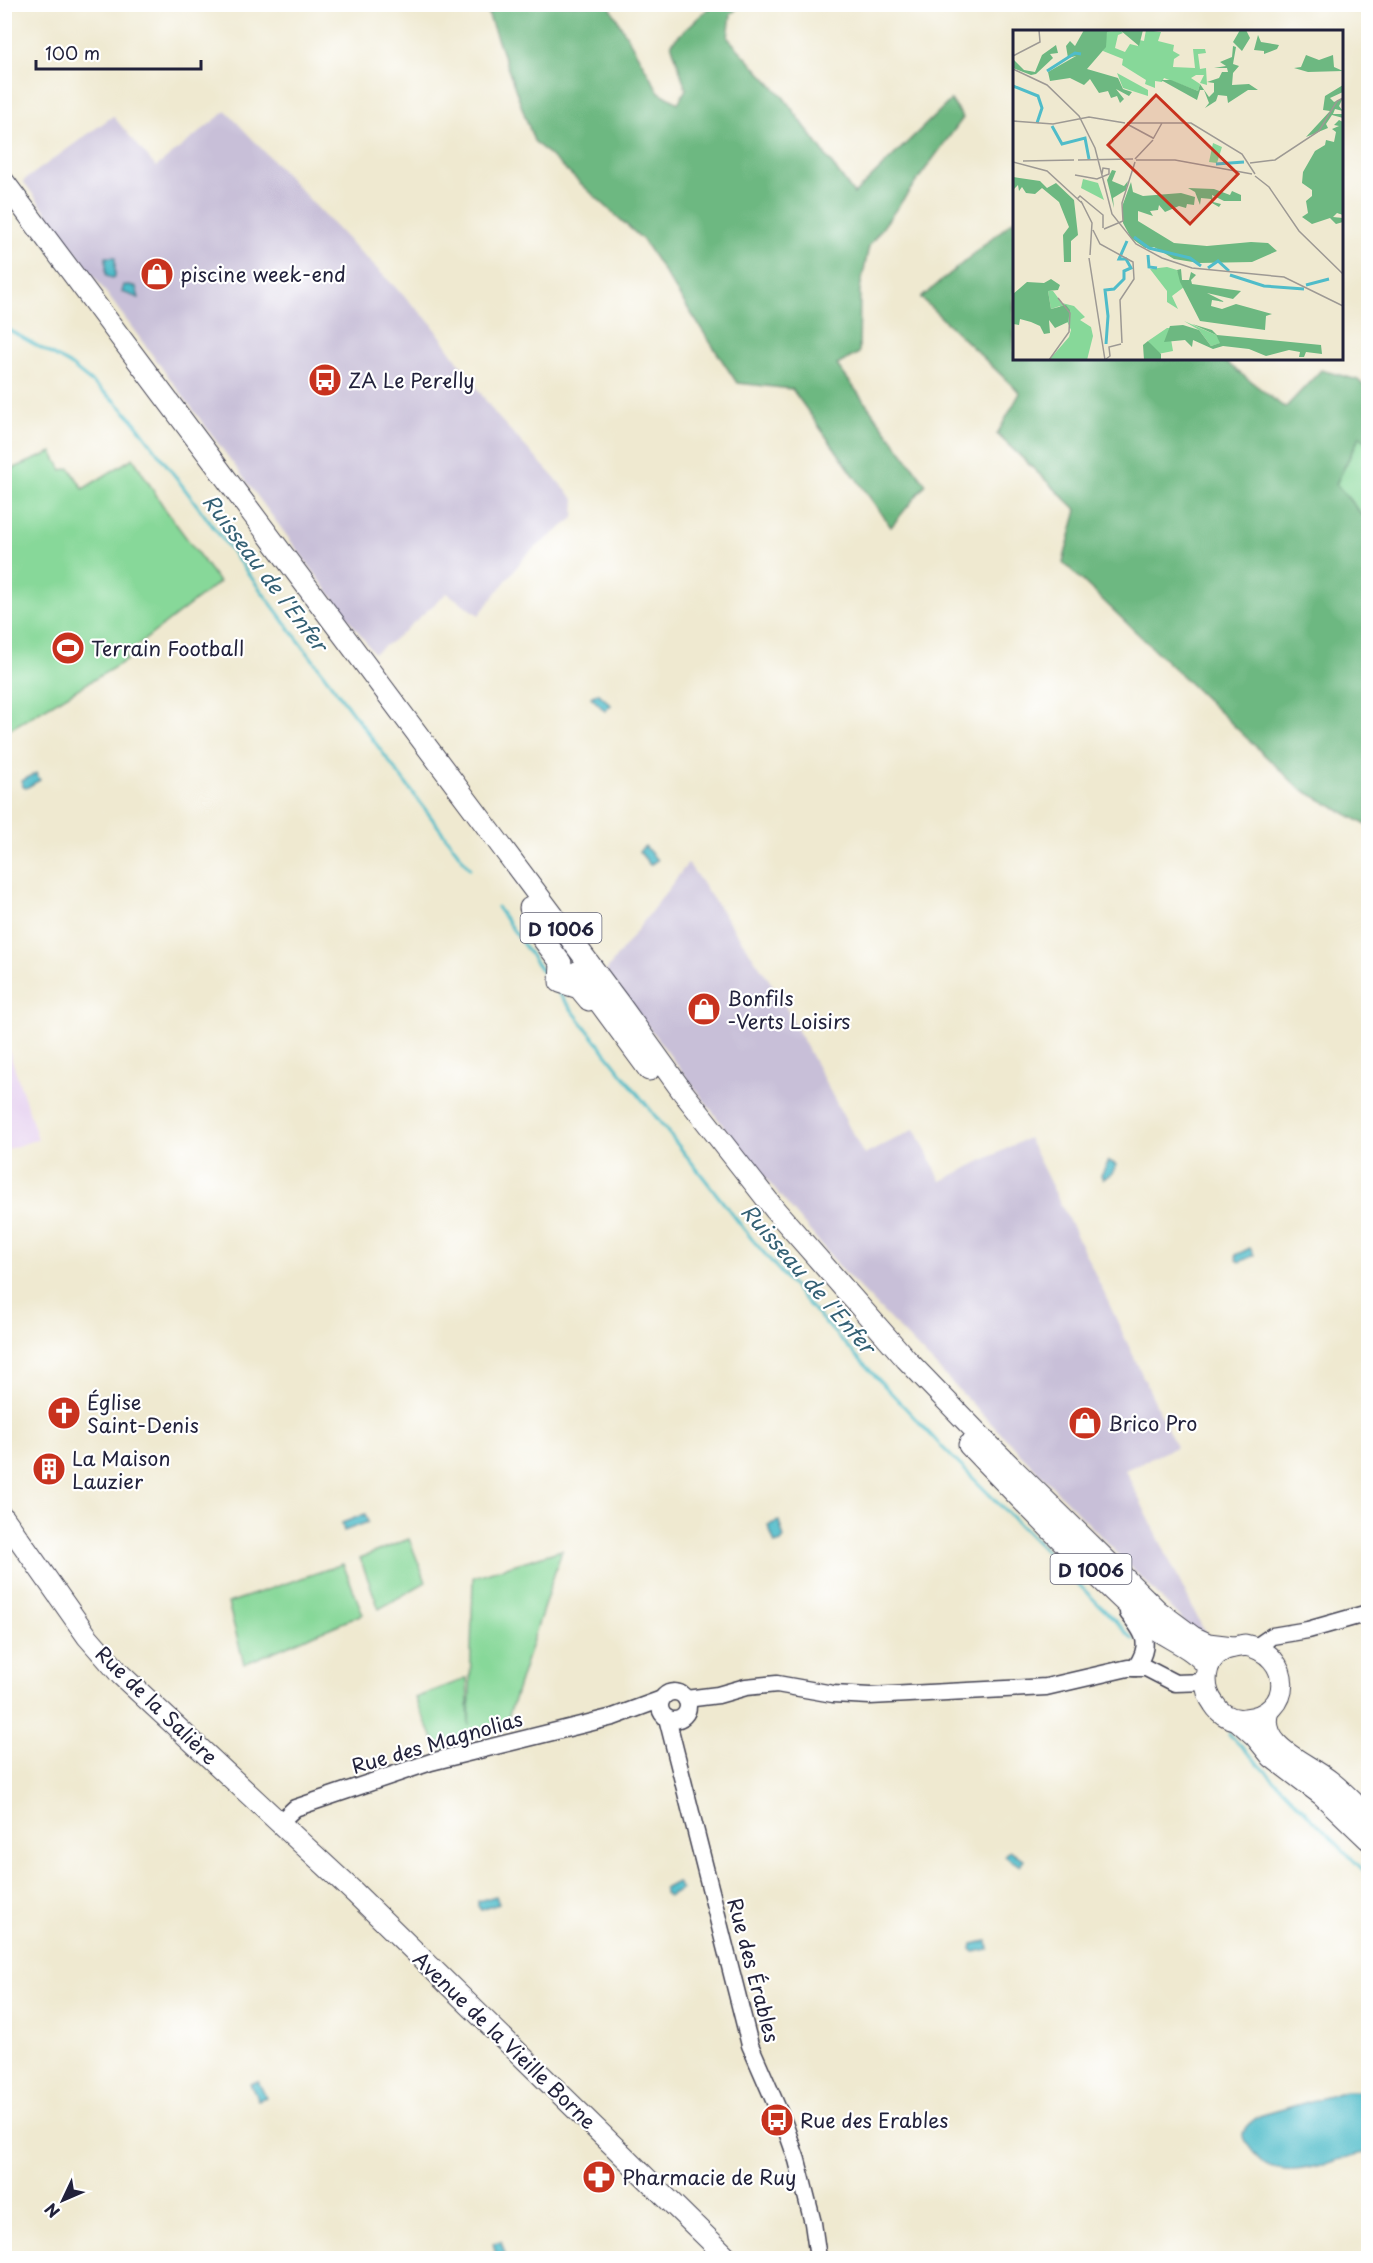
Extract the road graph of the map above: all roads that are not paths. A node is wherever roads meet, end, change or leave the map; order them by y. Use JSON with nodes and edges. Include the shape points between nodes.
{"nodes":[{"id":1,"x":4,"y":182,"type":"edge"},
{"id":2,"x":4,"y":204,"type":"edge"},
{"id":3,"x":4,"y":1518,"type":"edge"},
{"id":4,"x":1086,"y":1564,"type":"junction"},
{"id":5,"x":1368,"y":1613,"type":"edge"},
{"id":6,"x":1233,"y":1647,"type":"junction"},
{"id":7,"x":1256,"y":1647,"type":"junction"},
{"id":8,"x":1135,"y":1668,"type":"junction"},
{"id":9,"x":1207,"y":1675,"type":"junction"},
{"id":10,"x":674,"y":1710,"type":"junction"},
{"id":11,"x":1269,"y":1711,"type":"junction"},
{"id":12,"x":1237,"y":1720,"type":"junction"},
{"id":13,"x":1368,"y":1817,"type":"edge"},
{"id":14,"x":280,"y":1822,"type":"junction"},
{"id":15,"x":1368,"y":1839,"type":"edge"},
{"id":16,"x":728,"y":2259,"type":"edge"},
{"id":17,"x":818,"y":2259,"type":"edge"}],
"edges":[{"from":1,"to":6,"type":"main road","number":"D 1006","via":[[682,1091],[776,1211],[906,1359],[1158,1611],[1193,1637],[1208,1644]]},
{"from":2,"to":4,"type":"main road","number":"D 1006","via":[[712,1152],[830,1294],[975,1452]]},
{"from":3,"to":14,"type":"main road","name":"Rue de la Salière","via":[[87,1635],[121,1675]]},
{"from":4,"to":8,"type":"street","via":[[1138,1624],[1146,1643],[1144,1656]]},
{"from":4,"to":9,"type":"main road","number":"D 1006","via":[[1148,1623],[1198,1655]]},
{"from":5,"to":7,"type":"street","via":[[1272,1636]]},
{"from":6,"to":7,"type":"main road"},
{"from":6,"to":9,"type":"main road","via":[[1221,1651]]},
{"from":7,"to":11,"type":"main road","via":[[1270,1655],[1279,1668],[1282,1688]]},
{"from":8,"to":9,"type":"street","via":[[1146,1668],[1175,1683]]},
{"from":8,"to":10,"type":"street","via":[[1046,1687],[859,1696],[777,1684],[746,1687]]},
{"from":9,"to":12,"type":"main road","via":[[1210,1699],[1224,1715]]},
{"from":10,"to":14,"type":"street","name":"Rue des Magnolias","via":[[613,1717],[431,1762],[294,1809]]},
{"from":10,"to":17,"type":"street","name":"Rue des Érables","via":[[678,1758],[750,2045],[797,2160]]},
{"from":11,"to":12,"type":"main road"},
{"from":11,"to":13,"type":"main road","via":[[1268,1728],[1279,1747],[1331,1781]]},
{"from":12,"to":15,"type":"main road","via":[[1272,1757],[1322,1795]]},
{"from":14,"to":16,"type":"main road","name":"Avenue de la Vieille Borne"}]}
